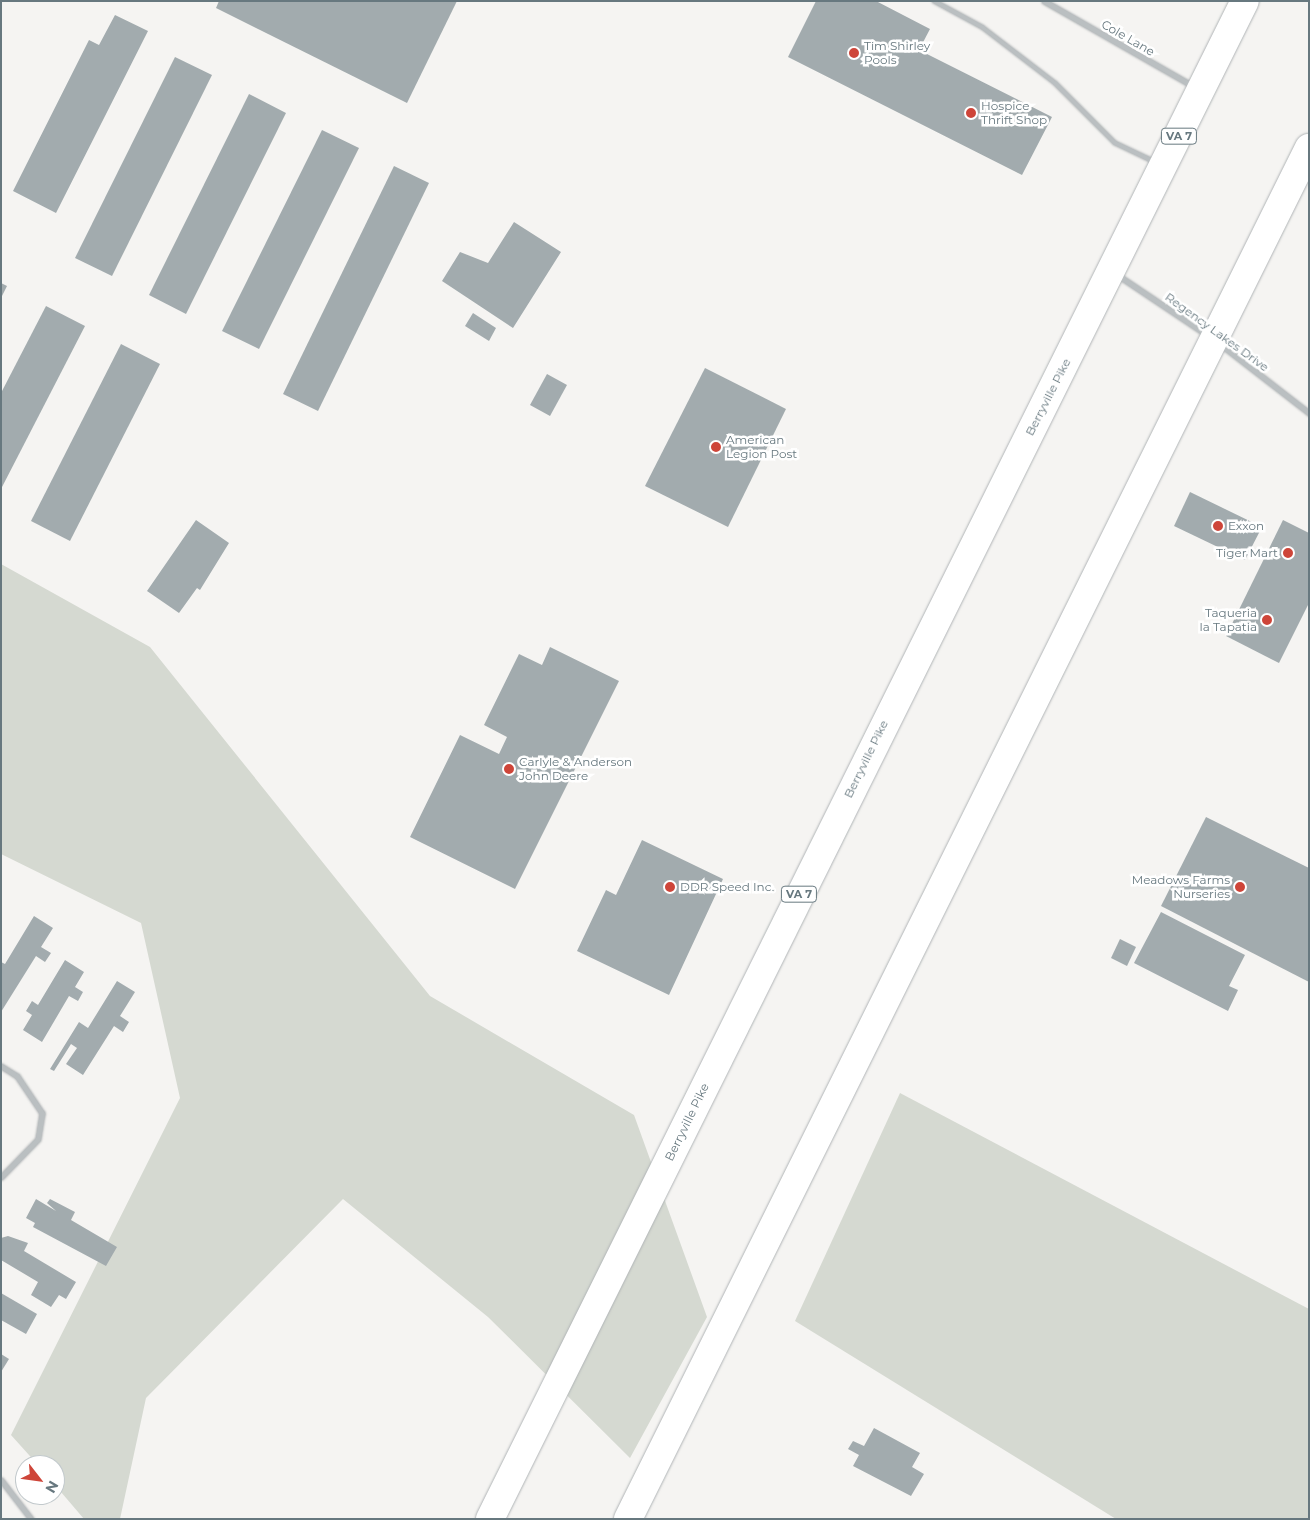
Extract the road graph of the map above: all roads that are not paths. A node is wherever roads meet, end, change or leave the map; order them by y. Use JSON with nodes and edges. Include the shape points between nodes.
{"nodes":[{"id":1,"x":934,"y":1,"type":"edge"},
{"id":2,"x":1044,"y":1,"type":"edge"},
{"id":3,"x":1245,"y":1,"type":"edge"},
{"id":4,"x":1202,"y":91,"type":"junction"},
{"id":5,"x":1309,"y":148,"type":"edge"},
{"id":6,"x":1164,"y":166,"type":"junction"},
{"id":7,"x":1112,"y":271,"type":"junction"},
{"id":8,"x":1213,"y":339,"type":"junction"},
{"id":9,"x":1309,"y":413,"type":"edge"},
{"id":10,"x":1,"y":1066,"type":"edge"},
{"id":11,"x":1,"y":1177,"type":"edge"},
{"id":12,"x":1,"y":1480,"type":"edge"},
{"id":13,"x":31,"y":1519,"type":"edge"},
{"id":14,"x":490,"y":1519,"type":"edge"},
{"id":15,"x":628,"y":1519,"type":"edge"}],
"edges":[{"from":1,"to":6,"type":"lane","via":[[982,27],[1055,83],[1115,143]]},
{"from":2,"to":4,"type":"street","name":"Cole Lane"},
{"from":3,"to":4,"type":"highway","name":"Berryville Pike","number":"VA 7"},
{"from":4,"to":6,"type":"highway","name":"Berryville Pike","number":"VA 7"},
{"from":5,"to":8,"type":"highway"},
{"from":6,"to":7,"type":"highway","name":"Berryville Pike","number":"VA 7"},
{"from":7,"to":8,"type":"street","name":"Regency Lakes Drive"},
{"from":7,"to":14,"type":"highway","name":"Berryville Pike","number":"VA 7"},
{"from":8,"to":9,"type":"street","name":"Regency Lakes Drive"},
{"from":8,"to":15,"type":"highway"},
{"from":10,"to":11,"type":"street","via":[[17,1076],[42,1113],[38,1139]]},
{"from":12,"to":13,"type":"street"}]}
